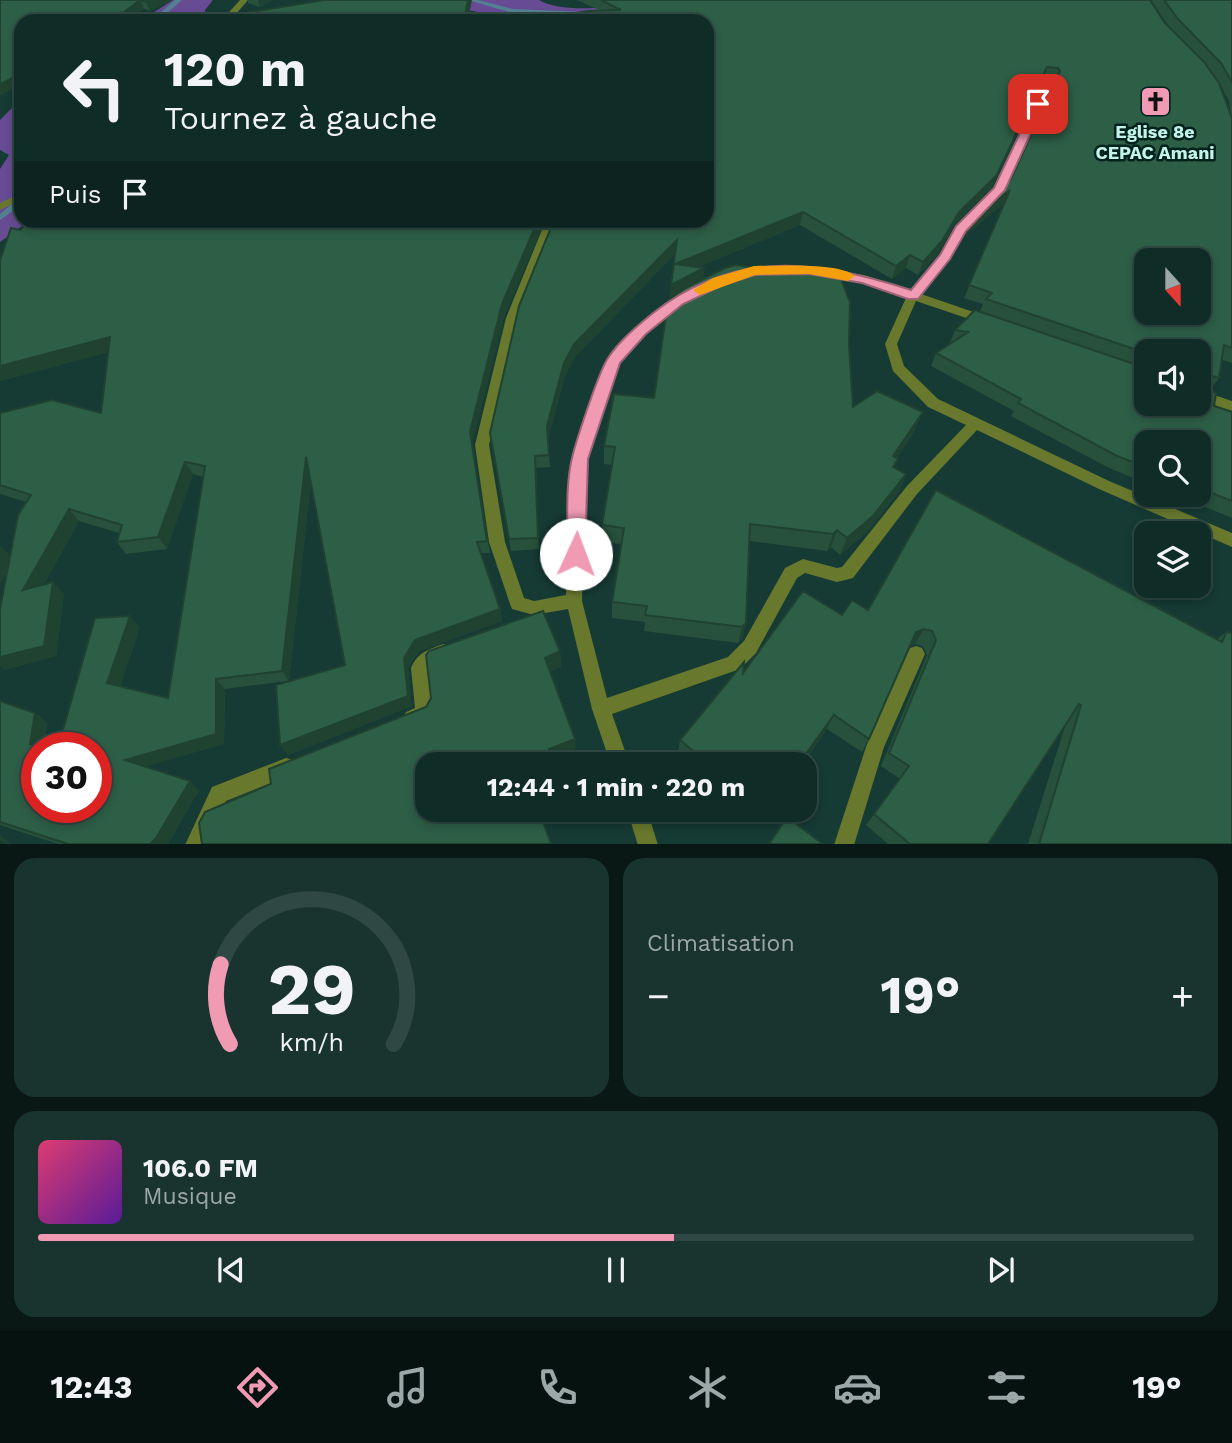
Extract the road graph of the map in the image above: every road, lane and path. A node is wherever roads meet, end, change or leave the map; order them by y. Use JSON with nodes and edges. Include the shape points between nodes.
{"nodes":[{"id":1,"x":244,"y":0,"type":"edge"},
{"id":2,"x":231,"y":14,"type":"edge"},
{"id":3,"x":1048,"y":82,"type":"edge"},
{"id":4,"x":549,"y":228,"type":"edge"},
{"id":5,"x":742,"y":274,"type":"edge"},
{"id":6,"x":698,"y":291,"type":"edge"},
{"id":7,"x":913,"y":295,"type":"junction"},
{"id":8,"x":1004,"y":327,"type":"edge"},
{"id":9,"x":1211,"y":399,"type":"edge"},
{"id":10,"x":1232,"y":406,"type":"edge"},
{"id":11,"x":975,"y":424,"type":"junction"},
{"id":12,"x":1232,"y":540,"type":"edge"},
{"id":13,"x":574,"y":601,"type":"junction"},
{"id":14,"x":534,"y":608,"type":"junction"},
{"id":15,"x":523,"y":624,"type":"edge"},
{"id":16,"x":463,"y":645,"type":"edge"},
{"id":17,"x":916,"y":654,"type":"edge"},
{"id":18,"x":601,"y":709,"type":"junction"},
{"id":19,"x":400,"y":723,"type":"edge"},
{"id":20,"x":616,"y":752,"type":"edge"},
{"id":21,"x":303,"y":761,"type":"edge"},
{"id":22,"x":640,"y":822,"type":"edge"},
{"id":23,"x":195,"y":844,"type":"edge"},
{"id":24,"x":648,"y":844,"type":"edge"},
{"id":25,"x":844,"y":844,"type":"edge"}],
"edges":[{"from":1,"to":2,"type":"street"},
{"from":3,"to":7,"type":"street","via":[[999,190],[960,229],[945,257]]},
{"from":4,"to":14,"type":"street","via":[[512,318],[482,446],[497,541],[518,604]]},
{"from":5,"to":7,"type":"street","via":[[809,270],[864,279]]},
{"from":6,"to":13,"type":"street","via":[[641,331],[613,361],[579,459]]},
{"from":7,"to":8,"type":"street"},
{"from":7,"to":11,"type":"street","via":[[891,344],[898,368],[933,403]]},
{"from":9,"to":10,"type":"street"},
{"from":11,"to":12,"type":"street"},
{"from":11,"to":18,"type":"street","via":[[912,490],[847,573],[803,566],[791,573],[750,647],[734,663]]},
{"from":13,"to":14,"type":"street"},
{"from":13,"to":18,"type":"street"},
{"from":14,"to":15,"type":"street"},
{"from":16,"to":19,"type":"street","via":[[427,658],[420,668],[425,713]]},
{"from":17,"to":25,"type":"street","via":[[871,755]]},
{"from":18,"to":20,"type":"street"},
{"from":21,"to":23,"type":"street","via":[[219,794]]},
{"from":22,"to":24,"type":"street"}]}
